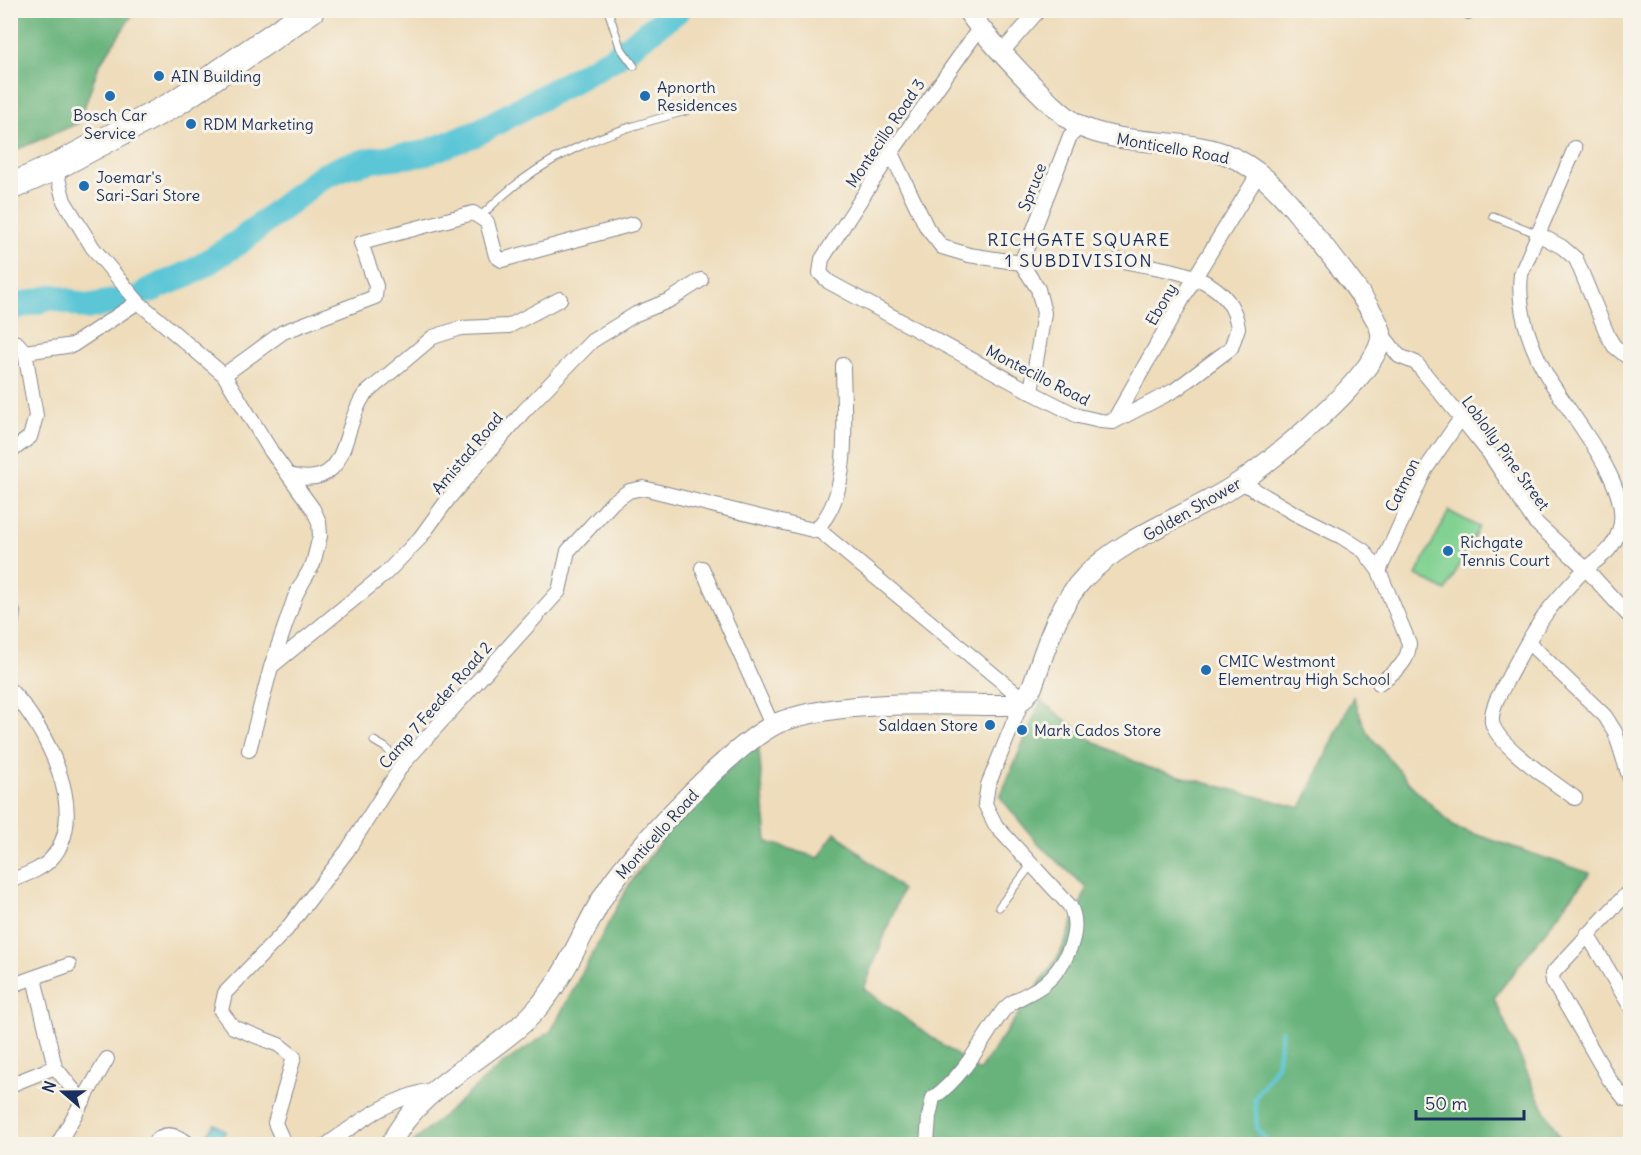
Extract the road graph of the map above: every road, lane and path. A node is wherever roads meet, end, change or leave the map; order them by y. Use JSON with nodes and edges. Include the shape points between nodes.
{"nodes":[{"id":1,"x":311,"y":10,"type":"edge"},
{"id":2,"x":608,"y":10,"type":"edge"},
{"id":3,"x":967,"y":10,"type":"edge"},
{"id":4,"x":1039,"y":10,"type":"edge"},
{"id":5,"x":979,"y":29,"type":"junction"},
{"id":6,"x":1002,"y":52,"type":"junction"},
{"id":7,"x":634,"y":66,"type":"dead end"},
{"id":8,"x":686,"y":111,"type":"dead end"},
{"id":9,"x":1080,"y":127,"type":"junction"},
{"id":10,"x":1575,"y":148,"type":"dead end"},
{"id":11,"x":891,"y":153,"type":"junction"},
{"id":12,"x":56,"y":167,"type":"junction"},
{"id":13,"x":1259,"y":174,"type":"junction"},
{"id":14,"x":10,"y":187,"type":"edge"},
{"id":15,"x":481,"y":216,"type":"junction"},
{"id":16,"x":1493,"y":216,"type":"dead end"},
{"id":17,"x":633,"y":224,"type":"dead end"},
{"id":18,"x":1538,"y":234,"type":"junction"},
{"id":19,"x":822,"y":259,"type":"joint"},
{"id":20,"x":1118,"y":260,"type":"dead end"},
{"id":21,"x":1021,"y":263,"type":"junction"},
{"id":22,"x":1195,"y":277,"type":"junction"},
{"id":23,"x":701,"y":279,"type":"dead end"},
{"id":24,"x":560,"y":299,"type":"dead end"},
{"id":25,"x":138,"y":302,"type":"junction"},
{"id":26,"x":1382,"y":333,"type":"junction"},
{"id":27,"x":10,"y":341,"type":"edge"},
{"id":28,"x":26,"y":352,"type":"junction"},
{"id":29,"x":1630,"y":359,"type":"edge"},
{"id":30,"x":843,"y":365,"type":"dead end"},
{"id":31,"x":224,"y":375,"type":"junction"},
{"id":32,"x":1030,"y":392,"type":"junction"},
{"id":33,"x":1461,"y":418,"type":"junction"},
{"id":34,"x":1113,"y":422,"type":"junction"},
{"id":35,"x":10,"y":452,"type":"edge"},
{"id":36,"x":289,"y":475,"type":"junction"},
{"id":37,"x":1241,"y":482,"type":"junction"},
{"id":38,"x":1624,"y":497,"type":"edge"},
{"id":39,"x":815,"y":530,"type":"junction"},
{"id":40,"x":702,"y":568,"type":"dead end"},
{"id":41,"x":1586,"y":569,"type":"junction"},
{"id":42,"x":1379,"y":571,"type":"junction"},
{"id":43,"x":10,"y":607,"type":"edge"},
{"id":44,"x":1630,"y":617,"type":"edge"},
{"id":45,"x":10,"y":634,"type":"edge"},
{"id":46,"x":1528,"y":642,"type":"junction"},
{"id":47,"x":271,"y":667,"type":"junction"},
{"id":48,"x":1379,"y":683,"type":"dead end"},
{"id":49,"x":10,"y":690,"type":"edge"},
{"id":50,"x":1023,"y":699,"type":"junction"},
{"id":51,"x":772,"y":725,"type":"junction"},
{"id":52,"x":374,"y":741,"type":"dead end"},
{"id":53,"x":249,"y":750,"type":"dead end"},
{"id":54,"x":402,"y":765,"type":"junction"},
{"id":55,"x":1630,"y":779,"type":"edge"},
{"id":56,"x":1575,"y":798,"type":"dead end"},
{"id":57,"x":1032,"y":864,"type":"junction"},
{"id":58,"x":10,"y":881,"type":"edge"},
{"id":59,"x":1630,"y":890,"type":"edge"},
{"id":60,"x":999,"y":907,"type":"dead end"},
{"id":61,"x":1587,"y":934,"type":"junction"},
{"id":62,"x":69,"y":965,"type":"dead end"},
{"id":63,"x":34,"y":978,"type":"junction"},
{"id":64,"x":10,"y":986,"type":"edge"},
{"id":65,"x":1630,"y":1006,"type":"edge"},
{"id":66,"x":107,"y":1059,"type":"dead end"},
{"id":67,"x":55,"y":1067,"type":"junction"},
{"id":68,"x":10,"y":1085,"type":"edge"},
{"id":69,"x":440,"y":1088,"type":"junction"},
{"id":70,"x":1630,"y":1093,"type":"edge"},
{"id":71,"x":83,"y":1102,"type":"junction"},
{"id":72,"x":186,"y":1143,"type":"edge"},
{"id":73,"x":58,"y":1144,"type":"edge"},
{"id":74,"x":153,"y":1144,"type":"edge"},
{"id":75,"x":287,"y":1144,"type":"edge"},
{"id":76,"x":328,"y":1144,"type":"edge"},
{"id":77,"x":391,"y":1144,"type":"edge"},
{"id":78,"x":927,"y":1144,"type":"edge"}],
"edges":[{"from":1,"to":12,"type":"highway","via":[[174,104]]},
{"from":2,"to":7,"type":"lane","via":[[620,46]]},
{"from":3,"to":5,"type":"main road","name":"Monticello Road"},
{"from":4,"to":6,"type":"street"},
{"from":5,"to":6,"type":"main road","name":"Monticello Road"},
{"from":5,"to":11,"type":"street","name":"Montecillo Road 3"},
{"from":6,"to":9,"type":"main road","name":"Monticello Road","via":[[1059,112]]},
{"from":8,"to":15,"type":"lane","via":[[613,130],[572,148],[507,189]]},
{"from":9,"to":13,"type":"main road","name":"Monticello Road","via":[[1134,142],[1222,153]]},
{"from":9,"to":21,"type":"street","name":"Spruce","via":[[1070,136]]},
{"from":10,"to":18,"type":"street"},
{"from":11,"to":19,"type":"street","name":"Montecillo Road 3"},
{"from":11,"to":21,"type":"street","via":[[927,228],[942,247]]},
{"from":12,"to":14,"type":"highway"},
{"from":12,"to":25,"type":"street","via":[[64,201],[77,224]]},
{"from":13,"to":22,"type":"street","name":"Ebony"},
{"from":13,"to":26,"type":"main road","name":"Monticello Road","via":[[1282,194],[1354,286]]},
{"from":15,"to":17,"type":"street","via":[[487,222],[496,256],[502,260]]},
{"from":15,"to":31,"type":"street","via":[[473,213],[361,243],[376,286],[372,300],[283,332]]},
{"from":16,"to":18,"type":"lane"},
{"from":18,"to":29,"type":"street","via":[[1576,259],[1608,336]]},
{"from":18,"to":38,"type":"street","via":[[1521,274],[1518,294],[1524,321],[1546,374]]},
{"from":19,"to":32,"type":"street","name":"Montecillo Road","via":[[820,273],[829,282]]},
{"from":20,"to":22,"type":"street"},
{"from":21,"to":32,"type":"street","via":[[1038,289],[1044,314]]},
{"from":22,"to":34,"type":"street","name":"Ebony"},
{"from":22,"to":34,"type":"street","via":[[1208,281],[1223,295],[1238,321],[1234,343],[1175,390]]},
{"from":23,"to":47,"type":"street","name":"Amistad Road","via":[[592,341],[524,411],[420,538],[386,573]]},
{"from":24,"to":36,"type":"street","via":[[509,326],[461,328],[433,337],[364,395],[338,462],[319,477]]},
{"from":25,"to":28,"type":"street","via":[[73,345]]},
{"from":25,"to":31,"type":"street"},
{"from":26,"to":33,"type":"street","name":"Loblolly Pine Street","via":[[1399,356],[1416,363]]},
{"from":26,"to":37,"type":"main road","name":"Golden Shower","via":[[1375,357],[1346,392]]},
{"from":27,"to":28,"type":"street"},
{"from":28,"to":35,"type":"street","via":[[35,404],[34,428],[24,444]]},
{"from":30,"to":39,"type":"street","via":[[838,492],[828,517]]},
{"from":31,"to":36,"type":"street"},
{"from":32,"to":34,"type":"street","name":"Montecillo Road","via":[[1078,416]]},
{"from":33,"to":41,"type":"street","name":"Loblolly Pine Street","via":[[1534,521]]},
{"from":33,"to":42,"type":"street","name":"Catmon","via":[[1425,471]]},
{"from":36,"to":47,"type":"street","via":[[314,509],[320,536],[313,564],[296,594]]},
{"from":37,"to":42,"type":"street","via":[[1353,543]]},
{"from":37,"to":50,"type":"main road","name":"Golden Shower","via":[[1107,558],[1085,576],[1068,598],[1032,687]]},
{"from":38,"to":41,"type":"street","via":[[1616,541],[1606,555]]},
{"from":39,"to":50,"type":"street","name":"Camp 7 Feeder Road 2","via":[[825,534]]},
{"from":39,"to":54,"type":"street","name":"Camp 7 Feeder Road 2","via":[[644,488],[629,491],[613,502],[568,551],[559,591]]},
{"from":40,"to":51,"type":"street"},
{"from":41,"to":44,"type":"street","name":"Loblolly Pine Street"},
{"from":41,"to":46,"type":"street","via":[[1549,610]]},
{"from":42,"to":48,"type":"street","via":[[1409,650],[1401,667]]},
{"from":43,"to":45,"type":"street","via":[[14,612]]},
{"from":46,"to":55,"type":"street","via":[[1605,716],[1615,732]]},
{"from":46,"to":56,"type":"street","via":[[1497,699],[1492,724],[1509,749]]},
{"from":47,"to":53,"type":"street"},
{"from":49,"to":58,"type":"street","via":[[51,748],[66,792],[67,810],[61,841],[51,858]]},
{"from":50,"to":51,"type":"main road","name":"Monticello Road","via":[[1008,705],[857,708],[795,717]]},
{"from":50,"to":57,"type":"street","via":[[988,785],[985,804],[996,826]]},
{"from":51,"to":69,"type":"main road","name":"Monticello Road","via":[[723,763],[629,861],[601,900],[563,975],[536,1010]]},
{"from":52,"to":54,"type":"lane"},
{"from":54,"to":75,"type":"street","name":"Camp 7 Feeder Road 2","via":[[347,851],[300,912],[225,993],[221,1011],[233,1027],[279,1045],[294,1057],[275,1124]]},
{"from":57,"to":60,"type":"lane"},
{"from":57,"to":78,"type":"street","via":[[1074,915],[1072,944],[1045,984],[1003,1009],[957,1077],[933,1098]]},
{"from":59,"to":61,"type":"street"},
{"from":61,"to":65,"type":"street"},
{"from":61,"to":70,"type":"street","via":[[1555,968],[1553,982],[1609,1079],[1625,1099]]},
{"from":62,"to":63,"type":"street"},
{"from":63,"to":64,"type":"street"},
{"from":63,"to":67,"type":"street"},
{"from":66,"to":71,"type":"street"},
{"from":67,"to":68,"type":"street"},
{"from":67,"to":71,"type":"street"},
{"from":69,"to":76,"type":"street","via":[[412,1093],[375,1110]]},
{"from":69,"to":77,"type":"main road","name":"Monticello Road","via":[[409,1117]]},
{"from":71,"to":73,"type":"street"},
{"from":72,"to":74,"type":"street","via":[[163,1135]]}]}
